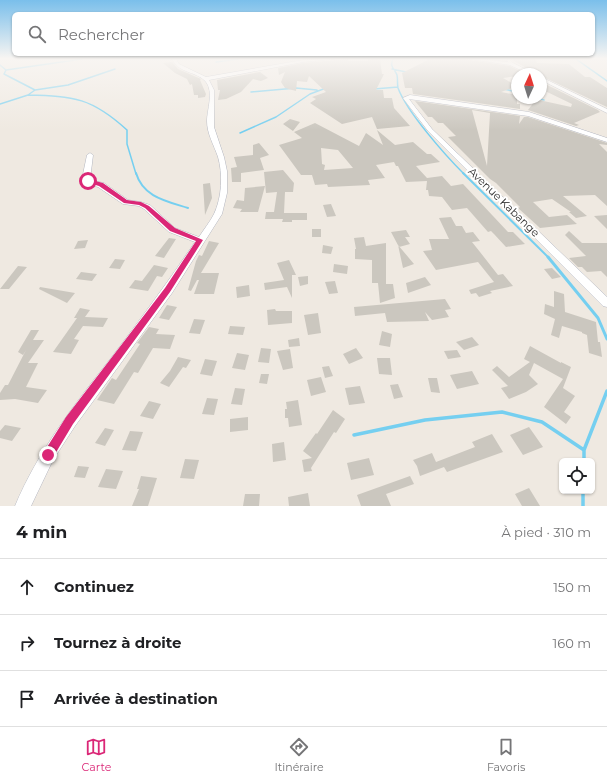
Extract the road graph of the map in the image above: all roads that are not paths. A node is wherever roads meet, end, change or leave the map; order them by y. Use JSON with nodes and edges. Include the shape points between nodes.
{"nodes":[{"id":1,"x":209,"y":83,"type":"edge"},
{"id":2,"x":550,"y":83,"type":"edge"},
{"id":3,"x":607,"y":111,"type":"edge"},
{"id":4,"x":607,"y":140,"type":"edge"},
{"id":5,"x":90,"y":155,"type":"dead end"},
{"id":6,"x":200,"y":240,"type":"junction"},
{"id":7,"x":607,"y":304,"type":"edge"},
{"id":8,"x":23,"y":506,"type":"edge"}],
"edges":[{"from":1,"to":6,"type":"street","via":[[210,122],[221,158],[224,182],[222,205]]},
{"from":2,"to":3,"type":"street"},
{"from":4,"to":7,"type":"street","name":"Avenue Kabange","via":[[529,114],[455,102],[407,98],[430,130]]},
{"from":5,"to":6,"type":"street","via":[[86,179],[88,181],[101,185],[126,202],[147,207],[172,230]]},
{"from":6,"to":8,"type":"street","via":[[168,290],[70,420],[48,455]]}]}
